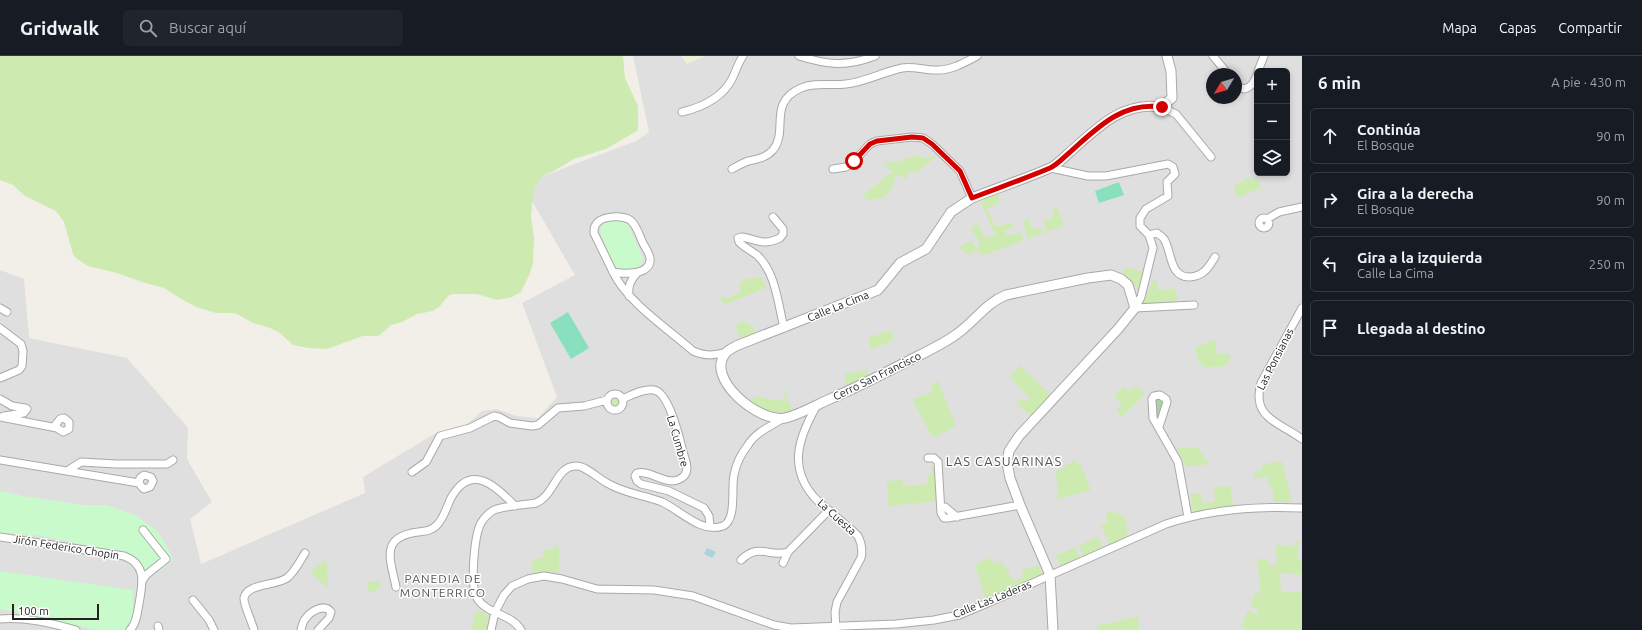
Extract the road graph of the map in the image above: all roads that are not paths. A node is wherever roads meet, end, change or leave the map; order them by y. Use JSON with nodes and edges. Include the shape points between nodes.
{"nodes":[{"id":1,"x":742,"y":56,"type":"edge"},
{"id":2,"x":799,"y":56,"type":"edge"},
{"id":3,"x":875,"y":56,"type":"edge"},
{"id":4,"x":977,"y":56,"type":"edge"},
{"id":5,"x":1167,"y":56,"type":"edge"},
{"id":6,"x":1213,"y":56,"type":"edge"},
{"id":7,"x":1264,"y":56,"type":"edge"},
{"id":8,"x":1223,"y":68,"type":"edge"},
{"id":9,"x":1259,"y":68,"type":"edge"},
{"id":10,"x":1254,"y":81,"type":"edge"},
{"id":11,"x":1242,"y":88,"type":"edge"},
{"id":12,"x":1172,"y":98,"type":"junction"},
{"id":13,"x":1162,"y":107,"type":"junction"},
{"id":14,"x":682,"y":112,"type":"dead end"},
{"id":15,"x":1176,"y":114,"type":"junction"},
{"id":16,"x":1211,"y":157,"type":"dead end"},
{"id":17,"x":1051,"y":168,"type":"junction"},
{"id":18,"x":732,"y":169,"type":"dead end"},
{"id":19,"x":833,"y":169,"type":"dead end"},
{"id":20,"x":972,"y":198,"type":"junction"},
{"id":21,"x":1302,"y":207,"type":"edge"},
{"id":22,"x":773,"y":217,"type":"dead end"},
{"id":23,"x":1267,"y":219,"type":"dead end"},
{"id":24,"x":1149,"y":236,"type":"junction"},
{"id":25,"x":1215,"y":257,"type":"dead end"},
{"id":26,"x":613,"y":272,"type":"junction"},
{"id":27,"x":637,"y":273,"type":"junction"},
{"id":28,"x":629,"y":296,"type":"junction"},
{"id":29,"x":1194,"y":305,"type":"dead end"},
{"id":30,"x":0,"y":308,"type":"edge"},
{"id":31,"x":1135,"y":308,"type":"junction"},
{"id":32,"x":1302,"y":308,"type":"edge"},
{"id":33,"x":7,"y":312,"type":"dead end"},
{"id":34,"x":0,"y":328,"type":"edge"},
{"id":35,"x":784,"y":328,"type":"junction"},
{"id":36,"x":726,"y":352,"type":"junction"},
{"id":37,"x":0,"y":378,"type":"edge"},
{"id":38,"x":0,"y":399,"type":"edge"},
{"id":39,"x":622,"y":399,"type":"junction"},
{"id":40,"x":607,"y":400,"type":"junction"},
{"id":41,"x":817,"y":405,"type":"junction"},
{"id":42,"x":793,"y":415,"type":"junction"},
{"id":43,"x":0,"y":417,"type":"edge"},
{"id":44,"x":784,"y":418,"type":"junction"},
{"id":45,"x":805,"y":426,"type":"junction"},
{"id":46,"x":1159,"y":427,"type":"dead end"},
{"id":47,"x":57,"y":428,"type":"dead end"},
{"id":48,"x":1301,"y":438,"type":"edge"},
{"id":49,"x":928,"y":458,"type":"dead end"},
{"id":50,"x":0,"y":460,"type":"edge"},
{"id":51,"x":173,"y":460,"type":"dead end"},
{"id":52,"x":67,"y":471,"type":"junction"},
{"id":53,"x":412,"y":472,"type":"dead end"},
{"id":54,"x":139,"y":482,"type":"dead end"},
{"id":55,"x":1020,"y":505,"type":"junction"},
{"id":56,"x":515,"y":506,"type":"junction"},
{"id":57,"x":1302,"y":508,"type":"edge"},
{"id":58,"x":829,"y":510,"type":"junction"},
{"id":59,"x":1188,"y":517,"type":"junction"},
{"id":60,"x":710,"y":526,"type":"junction"},
{"id":61,"x":143,"y":530,"type":"dead end"},
{"id":62,"x":0,"y":537,"type":"edge"},
{"id":63,"x":788,"y":552,"type":"junction"},
{"id":64,"x":305,"y":553,"type":"dead end"},
{"id":65,"x":741,"y":560,"type":"dead end"},
{"id":66,"x":783,"y":563,"type":"dead end"},
{"id":67,"x":1050,"y":575,"type":"junction"},
{"id":68,"x":143,"y":580,"type":"junction"},
{"id":69,"x":396,"y":587,"type":"dead end"},
{"id":70,"x":193,"y":600,"type":"dead end"},
{"id":71,"x":495,"y":612,"type":"junction"},
{"id":72,"x":0,"y":619,"type":"edge"},
{"id":73,"x":836,"y":628,"type":"edge"},
{"id":74,"x":76,"y":630,"type":"edge"},
{"id":75,"x":130,"y":630,"type":"edge"},
{"id":76,"x":214,"y":630,"type":"edge"},
{"id":77,"x":254,"y":630,"type":"edge"},
{"id":78,"x":301,"y":630,"type":"edge"},
{"id":79,"x":318,"y":630,"type":"edge"},
{"id":80,"x":491,"y":630,"type":"edge"},
{"id":81,"x":521,"y":630,"type":"edge"},
{"id":82,"x":1053,"y":630,"type":"edge"}],
"edges":[{"from":1,"to":14,"type":"street","via":[[733,77],[722,92],[702,107]]},
{"from":2,"to":3,"type":"street","via":[[821,62],[845,64]]},
{"from":4,"to":18,"type":"street","via":[[954,68],[944,70],[901,68],[847,84],[813,84],[801,88],[790,95],[782,106],[779,134],[773,150],[760,159],[748,161]]},
{"from":5,"to":12,"type":"street","via":[[1171,71]]},
{"from":6,"to":8,"type":"street"},
{"from":7,"to":9,"type":"street"},
{"from":10,"to":11,"type":"street","via":[[1249,87]]},
{"from":12,"to":13,"type":"street"},
{"from":12,"to":15,"type":"street"},
{"from":13,"to":15,"type":"street"},
{"from":13,"to":17,"type":"street","name":"Calle La Cima","via":[[1129,109],[1115,115]]},
{"from":15,"to":16,"type":"street"},
{"from":17,"to":20,"type":"street","name":"Calle La Cima"},
{"from":17,"to":24,"type":"street","via":[[1088,176],[1106,176],[1168,164],[1173,167],[1175,174],[1168,182],[1168,196],[1146,210],[1140,218],[1140,226]]},
{"from":19,"to":20,"type":"street","via":[[846,167],[870,144],[877,141],[923,138],[960,171]]},
{"from":20,"to":35,"type":"street","name":"Calle La Cima","via":[[952,212],[926,249],[900,263],[878,290]]},
{"from":21,"to":23,"type":"street","via":[[1279,212]]},
{"from":22,"to":35,"type":"street","via":[[782,229],[783,234],[780,238],[764,242],[738,238],[769,272]]},
{"from":24,"to":25,"type":"street","via":[[1157,234],[1164,238],[1175,271],[1185,278],[1197,277],[1206,271]]},
{"from":24,"to":31,"type":"street","via":[[1153,248],[1141,297]]},
{"from":26,"to":27,"type":"street"},
{"from":26,"to":27,"type":"street","via":[[594,233],[594,227],[606,217],[624,217],[631,220],[635,226],[650,258],[644,270]]},
{"from":26,"to":28,"type":"street"},
{"from":27,"to":28,"type":"street","via":[[630,281]]},
{"from":28,"to":36,"type":"street","via":[[692,351],[714,356]]},
{"from":29,"to":31,"type":"street"},
{"from":30,"to":33,"type":"street"},
{"from":31,"to":41,"type":"street","name":"Cerro San Francisco","via":[[1128,285],[1110,275],[1006,295],[994,300],[970,324],[940,345]]},
{"from":31,"to":55,"type":"street","via":[[1019,436],[1009,451],[1010,478]]},
{"from":32,"to":48,"type":"street","name":"Las Ponsianas","via":[[1261,383],[1258,394],[1260,408],[1270,419]]},
{"from":34,"to":37,"type":"street","via":[[21,344],[23,351],[22,366],[19,370]]},
{"from":35,"to":36,"type":"street","name":"Calle La Cima"},
{"from":36,"to":44,"type":"street","via":[[722,366],[723,375],[736,396],[757,413]]},
{"from":38,"to":43,"type":"street","via":[[12,406],[25,408],[27,412]]},
{"from":39,"to":40,"type":"street","via":[[614,394]]},
{"from":39,"to":40,"type":"street","via":[[621,406],[614,409],[608,405]]},
{"from":39,"to":60,"type":"street","name":"La Cumbre","via":[[645,390],[656,390],[664,397],[677,429],[687,471],[684,476],[672,480],[641,472],[635,476],[641,484],[669,491],[704,508],[709,516]]},
{"from":40,"to":53,"type":"street","via":[[584,406],[558,408],[538,425],[532,426],[490,417],[470,428],[440,436],[426,462]]},
{"from":41,"to":42,"type":"street","name":"Cerro San Francisco"},
{"from":41,"to":45,"type":"street","name":"La Cuesta"},
{"from":42,"to":44,"type":"street","name":"Cerro San Francisco"},
{"from":42,"to":45,"type":"street"},
{"from":43,"to":47,"type":"street"},
{"from":44,"to":60,"type":"street","name":"Cerro San Francisco","via":[[763,430],[748,444],[734,474],[731,516],[724,525]]},
{"from":45,"to":58,"type":"street","name":"La Cuesta","via":[[799,448],[801,473],[814,496]]},
{"from":46,"to":59,"type":"street","via":[[1178,462]]},
{"from":49,"to":55,"type":"street","via":[[934,458],[938,462],[941,513],[944,518]]},
{"from":50,"to":52,"type":"street"},
{"from":51,"to":52,"type":"street","via":[[167,464],[81,462]]},
{"from":52,"to":54,"type":"street"},
{"from":55,"to":67,"type":"street"},
{"from":56,"to":60,"type":"street","via":[[541,501],[561,473],[577,466],[610,485],[628,493],[662,502],[686,517]]},
{"from":56,"to":69,"type":"street","via":[[501,490],[486,480],[469,480],[462,484],[434,528],[400,536],[394,541],[390,556]]},
{"from":56,"to":71,"type":"street","via":[[494,510],[486,516],[477,531],[474,589],[484,606]]},
{"from":57,"to":59,"type":"street","name":"Calle Las Laderas","via":[[1274,507]]},
{"from":58,"to":63,"type":"street"},
{"from":58,"to":73,"type":"street","name":"La Cuesta","via":[[858,536],[862,544],[860,558],[837,602]]},
{"from":59,"to":67,"type":"street","name":"Calle Las Laderas","via":[[1166,524]]},
{"from":61,"to":68,"type":"street","via":[[166,559]]},
{"from":62,"to":68,"type":"street","name":"Jirón Federico Chopin","via":[[124,556],[138,566]]},
{"from":63,"to":65,"type":"street","via":[[755,550]]},
{"from":63,"to":66,"type":"street"},
{"from":64,"to":77,"type":"street","via":[[287,578],[253,588],[244,598],[244,605],[252,619]]},
{"from":67,"to":73,"type":"street","name":"Calle Las Laderas","via":[[959,615],[934,620]]},
{"from":67,"to":82,"type":"street"},
{"from":68,"to":75,"type":"street","via":[[136,620]]},
{"from":70,"to":76,"type":"street","via":[[210,620]]},
{"from":71,"to":73,"type":"street","name":"Calle Las Laderas","via":[[512,586],[544,576],[597,589],[654,590],[693,596],[774,625],[791,628]]},
{"from":71,"to":80,"type":"street","name":"Calle Las Laderas"},
{"from":71,"to":81,"type":"street","via":[[513,620]]},
{"from":72,"to":74,"type":"street","via":[[14,618],[52,623]]},
{"from":78,"to":79,"type":"street","via":[[309,614],[320,608],[328,608],[330,615]]}]}
